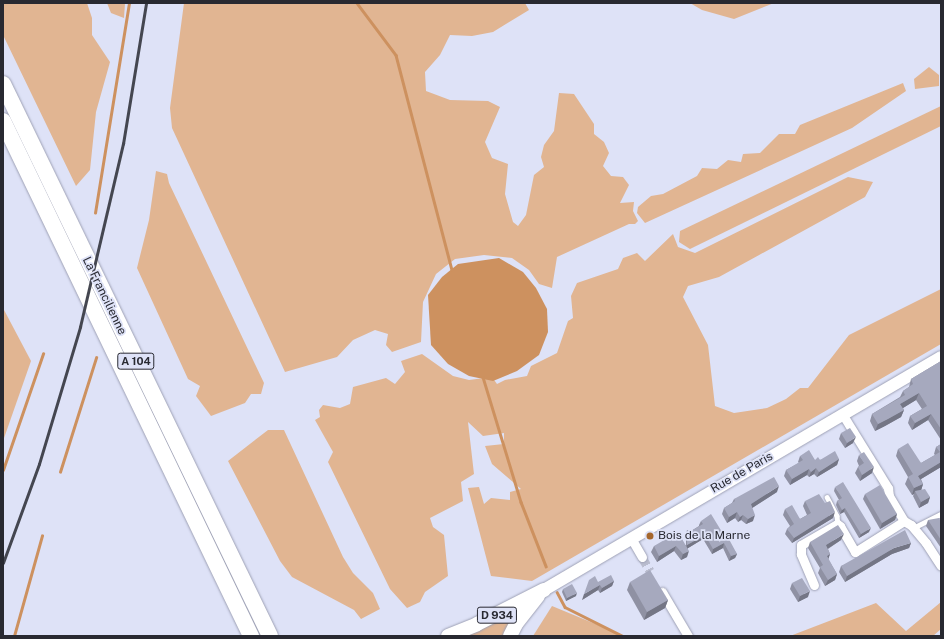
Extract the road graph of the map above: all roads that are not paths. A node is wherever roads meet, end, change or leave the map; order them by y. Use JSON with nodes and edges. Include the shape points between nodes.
{"nodes":[{"id":1,"x":3,"y":84,"type":"edge"},
{"id":2,"x":3,"y":121,"type":"edge"},
{"id":3,"x":941,"y":357,"type":"edge"},
{"id":4,"x":843,"y":415,"type":"junction"},
{"id":5,"x":827,"y":497,"type":"dead end"},
{"id":6,"x":941,"y":514,"type":"edge"},
{"id":7,"x":904,"y":521,"type":"junction"},
{"id":8,"x":838,"y":525,"type":"junction"},
{"id":9,"x":913,"y":528,"type":"junction"},
{"id":10,"x":631,"y":538,"type":"junction"},
{"id":11,"x":642,"y":557,"type":"tunnel mouth"},
{"id":12,"x":941,"y":566,"type":"edge"},
{"id":13,"x":658,"y":584,"type":"edge"},
{"id":14,"x":814,"y":585,"type":"dead end"},
{"id":15,"x":544,"y":590,"type":"junction"},
{"id":16,"x":251,"y":636,"type":"edge"},
{"id":17,"x":270,"y":636,"type":"edge"},
{"id":18,"x":448,"y":636,"type":"edge"},
{"id":19,"x":510,"y":636,"type":"edge"},
{"id":20,"x":688,"y":636,"type":"edge"}],
"edges":[{"from":1,"to":17,"type":"highway","name":"La Francilienne","number":"A 104"},
{"from":2,"to":16,"type":"highway","name":"La Francilienne","number":"A 104"},
{"from":3,"to":4,"type":"main road","name":"Rue de Paris"},
{"from":4,"to":7,"type":"street","via":[[888,488],[889,496]]},
{"from":4,"to":10,"type":"main road","name":"Rue de Paris"},
{"from":5,"to":8,"type":"lane","via":[[838,516]]},
{"from":6,"to":9,"type":"lane"},
{"from":7,"to":8,"type":"street","via":[[855,552]]},
{"from":7,"to":9,"type":"street"},
{"from":8,"to":14,"type":"street","via":[[832,526],[799,548]]},
{"from":9,"to":12,"type":"street"},
{"from":10,"to":11,"type":"street"},
{"from":10,"to":15,"type":"main road","name":"Rue de Paris"},
{"from":13,"to":20,"type":"street"},
{"from":15,"to":18,"type":"main road","number":"D 934"},
{"from":15,"to":19,"type":"main road","number":"D 934","via":[[516,624]]}]}
